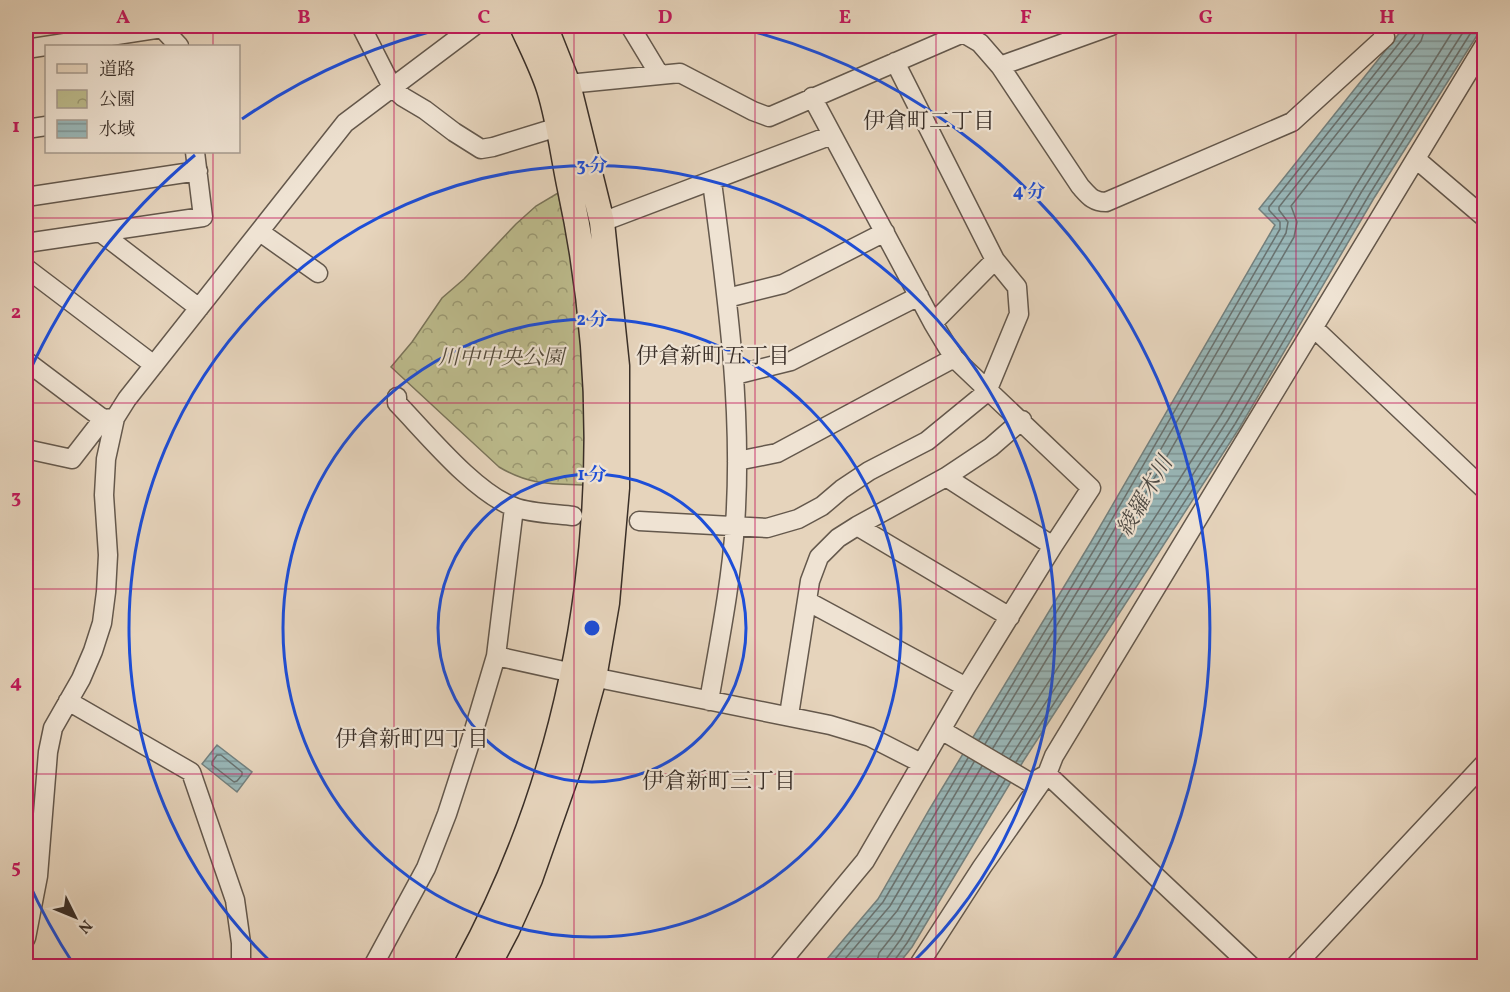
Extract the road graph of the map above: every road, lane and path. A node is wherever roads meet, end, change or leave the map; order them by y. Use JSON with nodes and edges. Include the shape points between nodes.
{"nodes":[{"id":1,"x":93,"y":26,"type":"edge"},
{"id":2,"x":361,"y":26,"type":"edge"},
{"id":3,"x":474,"y":26,"type":"edge"},
{"id":4,"x":522,"y":26,"type":"edge"},
{"id":5,"x":545,"y":26,"type":"edge"},
{"id":6,"x":630,"y":26,"type":"edge"},
{"id":7,"x":1111,"y":26,"type":"edge"},
{"id":8,"x":1380,"y":26,"type":"edge"},
{"id":9,"x":963,"y":29,"type":"edge"},
{"id":10,"x":145,"y":31,"type":"junction"},
{"id":11,"x":52,"y":45,"type":"edge"},
{"id":12,"x":178,"y":45,"type":"edge"},
{"id":13,"x":45,"y":46,"type":"edge"},
{"id":14,"x":1485,"y":46,"type":"edge"},
{"id":15,"x":26,"y":49,"type":"edge"},
{"id":16,"x":895,"y":62,"type":"junction"},
{"id":17,"x":1000,"y":66,"type":"junction"},
{"id":18,"x":659,"y":74,"type":"junction"},
{"id":19,"x":568,"y":84,"type":"junction"},
{"id":20,"x":392,"y":87,"type":"junction"},
{"id":21,"x":812,"y":97,"type":"junction"},
{"id":22,"x":45,"y":126,"type":"edge"},
{"id":23,"x":558,"y":127,"type":"junction"},
{"id":24,"x":26,"y":129,"type":"edge"},
{"id":25,"x":832,"y":135,"type":"junction"},
{"id":26,"x":195,"y":153,"type":"edge"},
{"id":27,"x":1416,"y":159,"type":"junction"},
{"id":28,"x":198,"y":171,"type":"junction"},
{"id":29,"x":712,"y":182,"type":"junction"},
{"id":30,"x":26,"y":197,"type":"edge"},
{"id":31,"x":1485,"y":217,"type":"edge"},
{"id":32,"x":602,"y":222,"type":"junction"},
{"id":33,"x":100,"y":232,"type":"junction"},
{"id":34,"x":260,"y":232,"type":"junction"},
{"id":35,"x":885,"y":232,"type":"junction"},
{"id":36,"x":26,"y":243,"type":"edge"},
{"id":37,"x":995,"y":260,"type":"junction"},
{"id":38,"x":26,"y":268,"type":"edge"},
{"id":39,"x":318,"y":273,"type":"dead end"},
{"id":40,"x":919,"y":296,"type":"junction"},
{"id":41,"x":727,"y":298,"type":"junction"},
{"id":42,"x":199,"y":308,"type":"junction"},
{"id":43,"x":933,"y":323,"type":"junction"},
{"id":44,"x":1314,"y":329,"type":"junction"},
{"id":45,"x":954,"y":358,"type":"junction"},
{"id":46,"x":26,"y":361,"type":"edge"},
{"id":47,"x":154,"y":365,"type":"junction"},
{"id":48,"x":735,"y":375,"type":"junction"},
{"id":49,"x":988,"y":389,"type":"junction"},
{"id":50,"x":397,"y":397,"type":"dead end"},
{"id":51,"x":109,"y":419,"type":"junction"},
{"id":52,"x":1022,"y":420,"type":"junction"},
{"id":53,"x":28,"y":453,"type":"edge"},
{"id":54,"x":736,"y":461,"type":"junction"},
{"id":55,"x":946,"y":477,"type":"junction"},
{"id":56,"x":1485,"y":489,"type":"edge"},
{"id":57,"x":514,"y":508,"type":"junction"},
{"id":58,"x":573,"y":516,"type":"dead end"},
{"id":59,"x":639,"y":521,"type":"dead end"},
{"id":60,"x":735,"y":526,"type":"junction"},
{"id":61,"x":857,"y":526,"type":"junction"},
{"id":62,"x":1053,"y":546,"type":"junction"},
{"id":63,"x":807,"y":602,"type":"junction"},
{"id":64,"x":1010,"y":617,"type":"junction"},
{"id":65,"x":496,"y":656,"type":"junction"},
{"id":66,"x":583,"y":676,"type":"junction"},
{"id":67,"x":966,"y":687,"type":"junction"},
{"id":68,"x":68,"y":701,"type":"junction"},
{"id":69,"x":709,"y":701,"type":"junction"},
{"id":70,"x":789,"y":715,"type":"junction"},
{"id":71,"x":941,"y":730,"type":"junction"},
{"id":72,"x":921,"y":763,"type":"junction"},
{"id":73,"x":1485,"y":764,"type":"edge"},
{"id":74,"x":1047,"y":774,"type":"junction"},
{"id":75,"x":26,"y":938,"type":"edge"},
{"id":76,"x":241,"y":966,"type":"edge"},
{"id":77,"x":373,"y":966,"type":"edge"},
{"id":78,"x":466,"y":966,"type":"edge"},
{"id":79,"x":488,"y":966,"type":"edge"},
{"id":80,"x":778,"y":966,"type":"edge"},
{"id":81,"x":918,"y":966,"type":"edge"},
{"id":82,"x":1251,"y":966,"type":"edge"},
{"id":83,"x":1295,"y":966,"type":"edge"}],
"edges":[{"from":1,"to":10,"type":"street","via":[[129,26]]},
{"from":2,"to":20,"type":"street"},
{"from":3,"to":20,"type":"street"},
{"from":4,"to":23,"type":"main road","via":[[549,89]]},
{"from":5,"to":19,"type":"main road"},
{"from":6,"to":18,"type":"street"},
{"from":7,"to":17,"type":"street"},
{"from":8,"to":17,"type":"street","via":[[1385,37],[1292,122],[1106,202],[1092,199],[1080,186]]},
{"from":9,"to":16,"type":"street"},
{"from":9,"to":17,"type":"street"},
{"from":10,"to":11,"type":"street"},
{"from":10,"to":12,"type":"street","via":[[162,28]]},
{"from":13,"to":15,"type":"street"},
{"from":14,"to":27,"type":"street"},
{"from":16,"to":21,"type":"street"},
{"from":16,"to":37,"type":"street"},
{"from":18,"to":19,"type":"street"},
{"from":18,"to":21,"type":"street","via":[[680,73],[769,117]]},
{"from":19,"to":32,"type":"main road"},
{"from":20,"to":23,"type":"street","via":[[481,149]]},
{"from":20,"to":34,"type":"street","via":[[345,123]]},
{"from":21,"to":25,"type":"street"},
{"from":22,"to":24,"type":"street"},
{"from":23,"to":66,"type":"main road","via":[[584,258],[596,370],[596,503]]},
{"from":25,"to":29,"type":"street"},
{"from":25,"to":35,"type":"street"},
{"from":26,"to":28,"type":"street"},
{"from":27,"to":31,"type":"street"},
{"from":27,"to":44,"type":"street"},
{"from":28,"to":30,"type":"street"},
{"from":28,"to":33,"type":"street","via":[[203,217]]},
{"from":29,"to":32,"type":"street"},
{"from":29,"to":41,"type":"street"},
{"from":32,"to":66,"type":"main road","via":[[617,366],[617,488],[607,603]]},
{"from":33,"to":36,"type":"street"},
{"from":33,"to":42,"type":"street"},
{"from":34,"to":39,"type":"street"},
{"from":34,"to":42,"type":"street"},
{"from":35,"to":40,"type":"street"},
{"from":35,"to":41,"type":"street","via":[[783,284]]},
{"from":37,"to":43,"type":"street"},
{"from":37,"to":49,"type":"street","via":[[1017,287],[1018,314]]},
{"from":38,"to":47,"type":"street"},
{"from":40,"to":43,"type":"street"},
{"from":40,"to":48,"type":"street","via":[[791,361]]},
{"from":41,"to":48,"type":"street"},
{"from":42,"to":47,"type":"street"},
{"from":43,"to":45,"type":"street"},
{"from":44,"to":56,"type":"street"},
{"from":44,"to":74,"type":"street","via":[[1054,756]]},
{"from":45,"to":49,"type":"street"},
{"from":45,"to":54,"type":"street","via":[[777,453]]},
{"from":46,"to":51,"type":"street"},
{"from":47,"to":51,"type":"street"},
{"from":48,"to":54,"type":"street"},
{"from":49,"to":52,"type":"street"},
{"from":49,"to":60,"type":"street","via":[[927,441],[870,471],[798,519],[767,528]]},
{"from":50,"to":57,"type":"street","via":[[397,403],[454,463]]},
{"from":51,"to":53,"type":"street","via":[[72,459]]},
{"from":51,"to":68,"type":"street","via":[[104,495],[108,555],[102,623]]},
{"from":52,"to":55,"type":"street"},
{"from":52,"to":62,"type":"street","via":[[1091,488]]},
{"from":54,"to":60,"type":"street"},
{"from":55,"to":61,"type":"street"},
{"from":55,"to":62,"type":"street"},
{"from":57,"to":58,"type":"street"},
{"from":57,"to":65,"type":"street"},
{"from":59,"to":60,"type":"street"},
{"from":60,"to":69,"type":"street"},
{"from":61,"to":63,"type":"street","via":[[819,557]]},
{"from":61,"to":64,"type":"street"},
{"from":62,"to":64,"type":"street"},
{"from":63,"to":67,"type":"street"},
{"from":63,"to":70,"type":"street"},
{"from":64,"to":67,"type":"street"},
{"from":65,"to":66,"type":"street"},
{"from":65,"to":77,"type":"street","via":[[430,857]]},
{"from":66,"to":69,"type":"street"},
{"from":66,"to":78,"type":"main road","via":[[505,888]]},
{"from":66,"to":79,"type":"main road","via":[[569,768],[550,828]]},
{"from":67,"to":71,"type":"street"},
{"from":68,"to":75,"type":"street","via":[[53,728],[48,752],[38,876]]},
{"from":68,"to":76,"type":"street","via":[[191,772],[236,900]]},
{"from":69,"to":70,"type":"street"},
{"from":70,"to":72,"type":"street","via":[[870,736]]},
{"from":71,"to":72,"type":"street"},
{"from":71,"to":74,"type":"street","via":[[1031,783]]},
{"from":72,"to":80,"type":"street","via":[[866,861]]},
{"from":73,"to":83,"type":"street"},
{"from":74,"to":81,"type":"street"},
{"from":74,"to":82,"type":"street"}]}
